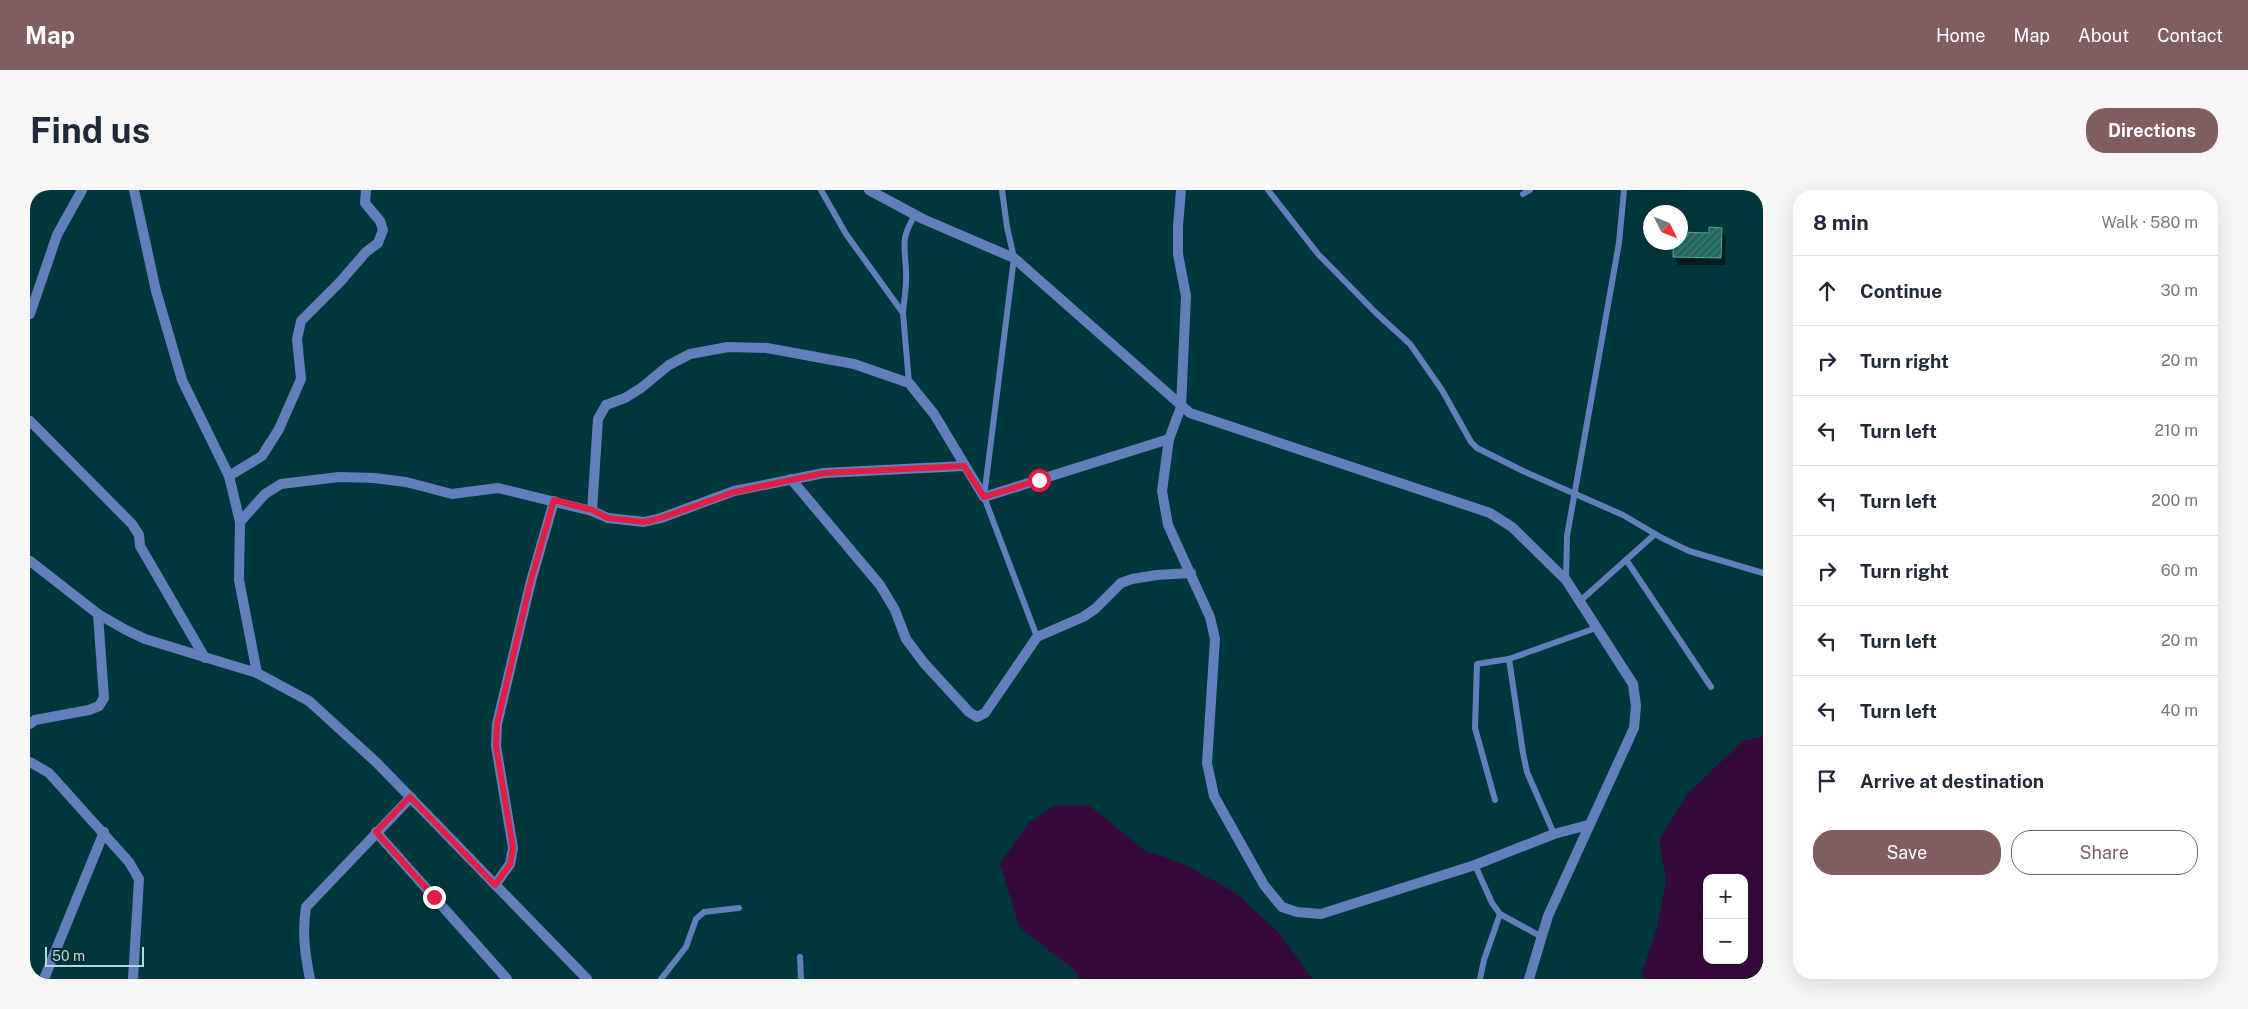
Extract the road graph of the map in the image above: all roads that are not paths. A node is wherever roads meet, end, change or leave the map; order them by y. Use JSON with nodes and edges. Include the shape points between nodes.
{"nodes":[{"id":1,"x":82,"y":190,"type":"edge"},
{"id":2,"x":134,"y":190,"type":"edge"},
{"id":3,"x":366,"y":190,"type":"edge"},
{"id":4,"x":821,"y":190,"type":"edge"},
{"id":5,"x":869,"y":190,"type":"edge"},
{"id":6,"x":1002,"y":190,"type":"edge"},
{"id":7,"x":1182,"y":190,"type":"edge"},
{"id":8,"x":1268,"y":190,"type":"edge"},
{"id":9,"x":1530,"y":190,"type":"edge"},
{"id":10,"x":1624,"y":190,"type":"edge"},
{"id":11,"x":1522,"y":194,"type":"dead end"},
{"id":12,"x":914,"y":215,"type":"junction"},
{"id":13,"x":1014,"y":258,"type":"junction"},
{"id":14,"x":903,"y":313,"type":"junction"},
{"id":15,"x":30,"y":314,"type":"edge"},
{"id":16,"x":909,"y":383,"type":"junction"},
{"id":17,"x":1181,"y":407,"type":"junction"},
{"id":18,"x":30,"y":421,"type":"edge"},
{"id":19,"x":1170,"y":439,"type":"junction"},
{"id":20,"x":964,"y":466,"type":"junction"},
{"id":21,"x":229,"y":476,"type":"junction"},
{"id":22,"x":791,"y":479,"type":"junction"},
{"id":23,"x":1574,"y":494,"type":"junction"},
{"id":24,"x":984,"y":497,"type":"junction"},
{"id":25,"x":554,"y":500,"type":"junction"},
{"id":26,"x":592,"y":510,"type":"junction"},
{"id":27,"x":240,"y":522,"type":"junction"},
{"id":28,"x":1655,"y":534,"type":"junction"},
{"id":29,"x":30,"y":561,"type":"edge"},
{"id":30,"x":1627,"y":561,"type":"junction"},
{"id":31,"x":1192,"y":573,"type":"junction"},
{"id":32,"x":1763,"y":574,"type":"edge"},
{"id":33,"x":1566,"y":580,"type":"junction"},
{"id":34,"x":1579,"y":602,"type":"junction"},
{"id":35,"x":98,"y":614,"type":"junction"},
{"id":36,"x":1596,"y":628,"type":"junction"},
{"id":37,"x":1037,"y":637,"type":"junction"},
{"id":38,"x":206,"y":658,"type":"junction"},
{"id":39,"x":1509,"y":659,"type":"junction"},
{"id":40,"x":257,"y":673,"type":"junction"},
{"id":41,"x":1711,"y":687,"type":"dead end"},
{"id":42,"x":30,"y":724,"type":"edge"},
{"id":43,"x":30,"y":762,"type":"edge"},
{"id":44,"x":410,"y":797,"type":"junction"},
{"id":45,"x":1495,"y":800,"type":"dead end"},
{"id":46,"x":1588,"y":825,"type":"junction"},
{"id":47,"x":104,"y":832,"type":"junction"},
{"id":48,"x":376,"y":832,"type":"junction"},
{"id":49,"x":1554,"y":834,"type":"junction"},
{"id":50,"x":1475,"y":865,"type":"junction"},
{"id":51,"x":495,"y":885,"type":"junction"},
{"id":52,"x":739,"y":908,"type":"dead end"},
{"id":53,"x":1500,"y":914,"type":"junction"},
{"id":54,"x":1542,"y":937,"type":"junction"},
{"id":55,"x":800,"y":957,"type":"dead end"},
{"id":56,"x":30,"y":976,"type":"edge"},
{"id":57,"x":34,"y":979,"type":"edge"},
{"id":58,"x":44,"y":979,"type":"edge"},
{"id":59,"x":133,"y":979,"type":"edge"},
{"id":60,"x":310,"y":979,"type":"edge"},
{"id":61,"x":507,"y":979,"type":"edge"},
{"id":62,"x":587,"y":979,"type":"edge"},
{"id":63,"x":661,"y":979,"type":"edge"},
{"id":64,"x":801,"y":979,"type":"edge"},
{"id":65,"x":1480,"y":979,"type":"edge"},
{"id":66,"x":1529,"y":979,"type":"edge"}],
"edges":[{"from":1,"to":15,"type":"street","via":[[57,236]]},
{"from":2,"to":21,"type":"street","via":[[156,291],[182,380]]},
{"from":3,"to":21,"type":"street","via":[[365,203],[383,230],[378,244],[366,252],[301,321],[297,339],[301,379],[279,429],[262,456]]},
{"from":4,"to":14,"type":"lane","via":[[846,234]]},
{"from":5,"to":12,"type":"street"},
{"from":6,"to":13,"type":"lane"},
{"from":7,"to":17,"type":"street","via":[[1178,254],[1186,296]]},
{"from":8,"to":23,"type":"lane","via":[[1318,254],[1410,344],[1477,448]]},
{"from":9,"to":11,"type":"lane"},
{"from":10,"to":23,"type":"lane","via":[[1619,243]]},
{"from":12,"to":13,"type":"street"},
{"from":12,"to":14,"type":"lane","via":[[904,240],[906,278]]},
{"from":13,"to":17,"type":"street"},
{"from":13,"to":24,"type":"lane"},
{"from":14,"to":16,"type":"lane"},
{"from":16,"to":20,"type":"street","via":[[934,414]]},
{"from":16,"to":26,"type":"street","via":[[854,364],[767,348],[728,347],[690,354],[601,412]]},
{"from":17,"to":19,"type":"street"},
{"from":17,"to":33,"type":"street","via":[[1202,418],[1490,513],[1512,527]]},
{"from":18,"to":38,"type":"street","via":[[132,524],[139,535],[140,546]]},
{"from":19,"to":24,"type":"street"},
{"from":19,"to":31,"type":"street","via":[[1162,491],[1168,525]]},
{"from":20,"to":22,"type":"street","via":[[824,473]]},
{"from":20,"to":24,"type":"street"},
{"from":21,"to":27,"type":"street"},
{"from":22,"to":26,"type":"street","via":[[734,492],[644,522],[608,518]]},
{"from":22,"to":37,"type":"street","via":[[880,585],[895,610],[906,639],[969,712],[977,717],[985,713]]},
{"from":23,"to":28,"type":"lane","via":[[1623,515]]},
{"from":23,"to":33,"type":"lane","via":[[1567,536]]},
{"from":24,"to":37,"type":"lane"},
{"from":25,"to":26,"type":"street"},
{"from":25,"to":27,"type":"street","via":[[498,488],[452,494],[406,482],[339,477],[281,484],[265,494]]},
{"from":25,"to":51,"type":"street","via":[[531,580],[497,724],[496,746],[513,848],[510,864]]},
{"from":27,"to":40,"type":"street","via":[[239,580]]},
{"from":28,"to":30,"type":"lane"},
{"from":28,"to":32,"type":"lane","via":[[1689,551]]},
{"from":29,"to":35,"type":"street"},
{"from":30,"to":34,"type":"lane"},
{"from":30,"to":41,"type":"lane"},
{"from":31,"to":37,"type":"street","via":[[1157,575],[1121,583],[1084,617]]},
{"from":31,"to":50,"type":"street","via":[[1210,617],[1215,639],[1208,763],[1214,796],[1264,885],[1282,907],[1320,914]]},
{"from":33,"to":34,"type":"street"},
{"from":34,"to":36,"type":"street"},
{"from":35,"to":38,"type":"street","via":[[145,639]]},
{"from":35,"to":42,"type":"street","via":[[104,698],[99,706],[89,710],[35,720]]},
{"from":36,"to":39,"type":"lane"},
{"from":36,"to":46,"type":"street","via":[[1633,684],[1636,706],[1634,728]]},
{"from":38,"to":40,"type":"street"},
{"from":39,"to":45,"type":"lane","via":[[1479,662],[1476,669],[1475,728]]},
{"from":39,"to":49,"type":"lane","via":[[1522,753]]},
{"from":40,"to":44,"type":"street","via":[[309,701]]},
{"from":43,"to":47,"type":"street","via":[[49,773]]},
{"from":44,"to":48,"type":"street"},
{"from":44,"to":51,"type":"street"},
{"from":46,"to":49,"type":"street"},
{"from":46,"to":54,"type":"street"},
{"from":47,"to":58,"type":"street"},
{"from":47,"to":59,"type":"street","via":[[139,879]]},
{"from":48,"to":60,"type":"street","via":[[306,908],[303,942]]},
{"from":48,"to":61,"type":"street"},
{"from":49,"to":50,"type":"street"},
{"from":50,"to":53,"type":"lane"},
{"from":51,"to":62,"type":"street"},
{"from":52,"to":63,"type":"lane","via":[[704,912],[696,918],[686,948]]},
{"from":53,"to":54,"type":"lane"},
{"from":53,"to":65,"type":"lane"},
{"from":54,"to":66,"type":"street"},
{"from":55,"to":64,"type":"lane"},
{"from":56,"to":57,"type":"street"}]}
